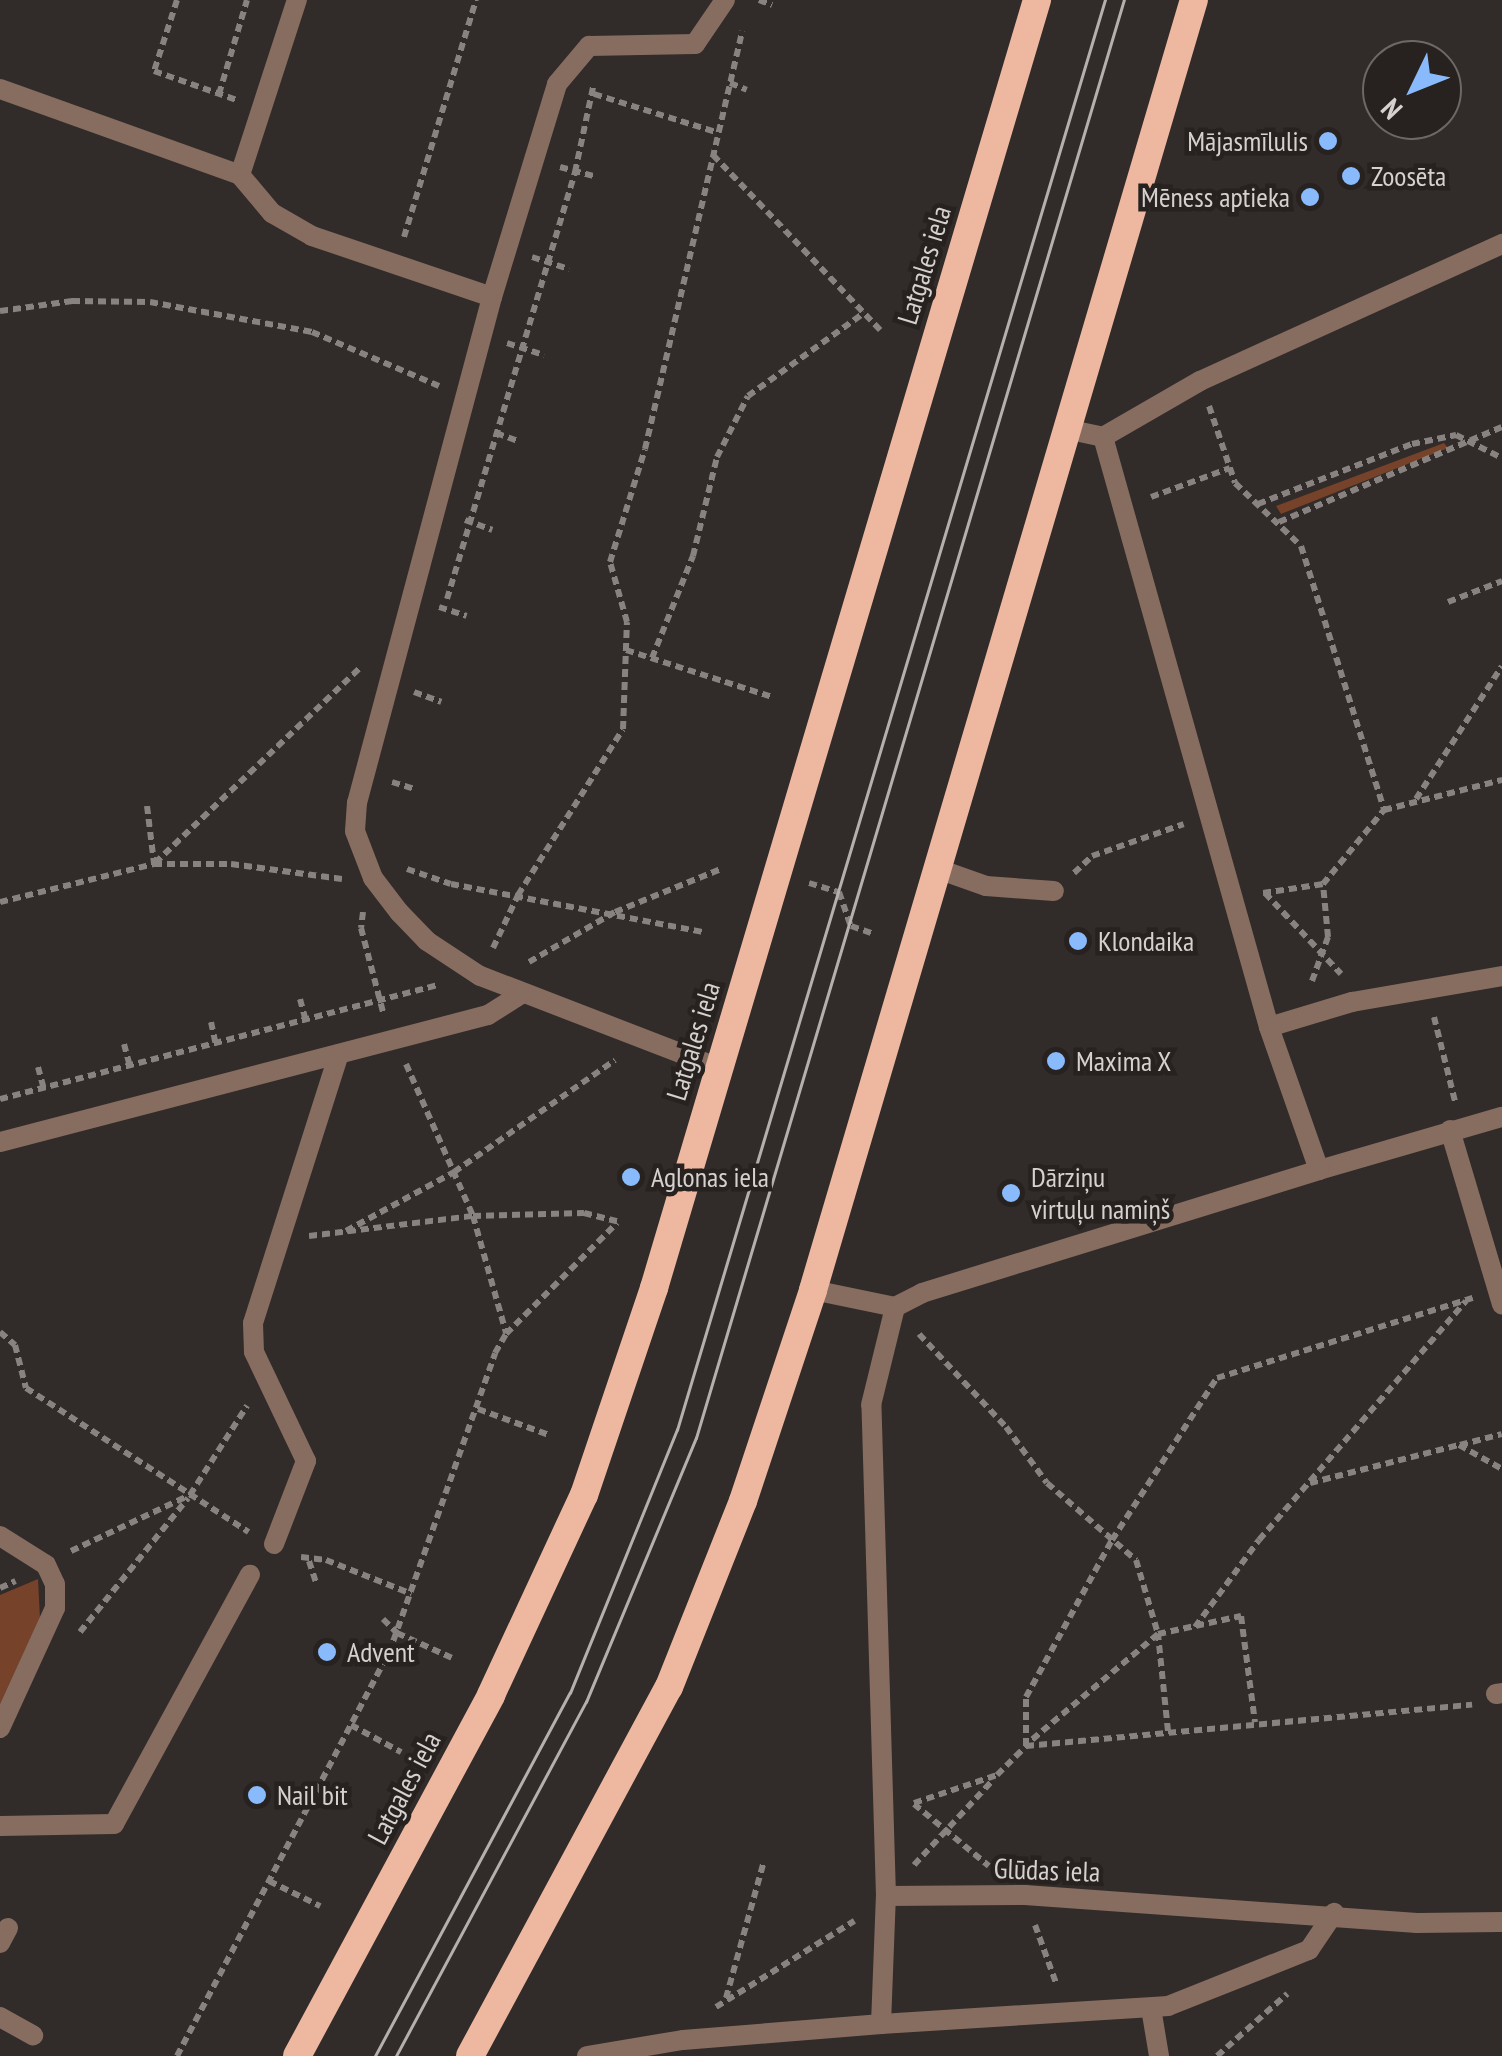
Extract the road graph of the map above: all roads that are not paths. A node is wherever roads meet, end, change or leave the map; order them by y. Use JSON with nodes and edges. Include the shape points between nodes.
{"nodes":[{"id":1,"x":298,"y":0,"type":"edge"},
{"id":2,"x":725,"y":0,"type":"edge"},
{"id":3,"x":1038,"y":0,"type":"edge"},
{"id":4,"x":1194,"y":0,"type":"edge"},
{"id":5,"x":0,"y":88,"type":"edge"},
{"id":6,"x":240,"y":176,"type":"junction"},
{"id":7,"x":1502,"y":244,"type":"edge"},
{"id":8,"x":492,"y":297,"type":"junction"},
{"id":9,"x":1066,"y":428,"type":"junction"},
{"id":10,"x":1103,"y":437,"type":"junction"},
{"id":11,"x":938,"y":869,"type":"junction"},
{"id":12,"x":1054,"y":891,"type":"road end"},
{"id":13,"x":1502,"y":976,"type":"edge"},
{"id":14,"x":523,"y":993,"type":"junction"},
{"id":15,"x":1269,"y":1028,"type":"junction"},
{"id":16,"x":339,"y":1054,"type":"junction"},
{"id":17,"x":719,"y":1068,"type":"junction"},
{"id":18,"x":1502,"y":1116,"type":"edge"},
{"id":19,"x":1456,"y":1128,"type":"junction"},
{"id":20,"x":0,"y":1142,"type":"edge"},
{"id":21,"x":1319,"y":1170,"type":"junction"},
{"id":22,"x":813,"y":1290,"type":"junction"},
{"id":23,"x":1500,"y":1297,"type":"edge"},
{"id":24,"x":895,"y":1307,"type":"junction"},
{"id":25,"x":0,"y":1536,"type":"edge"},
{"id":26,"x":274,"y":1544,"type":"road end"},
{"id":27,"x":250,"y":1575,"type":"dead end"},
{"id":28,"x":0,"y":1728,"type":"edge"},
{"id":29,"x":0,"y":1826,"type":"edge"},
{"id":30,"x":886,"y":1896,"type":"junction"},
{"id":31,"x":1334,"y":1913,"type":"junction"},
{"id":32,"x":1502,"y":1922,"type":"edge"},
{"id":33,"x":1151,"y":2008,"type":"junction"},
{"id":34,"x":0,"y":2017,"type":"edge"},
{"id":35,"x":881,"y":2024,"type":"junction"},
{"id":36,"x":33,"y":2035,"type":"dead end"},
{"id":37,"x":297,"y":2056,"type":"edge"},
{"id":38,"x":471,"y":2056,"type":"edge"},
{"id":39,"x":588,"y":2056,"type":"edge"},
{"id":40,"x":1158,"y":2056,"type":"edge"}],
"edges":[{"from":1,"to":6,"type":"street"},
{"from":2,"to":8,"type":"street","via":[[695,44],[589,46],[557,84]]},
{"from":3,"to":17,"type":"highway","name":"Latgales iela"},
{"from":4,"to":9,"type":"highway"},
{"from":5,"to":6,"type":"street"},
{"from":6,"to":8,"type":"street","via":[[272,213],[312,236]]},
{"from":7,"to":10,"type":"street","via":[[1200,381]]},
{"from":8,"to":14,"type":"street","via":[[356,803],[355,830],[370,882],[427,941],[480,976]]},
{"from":9,"to":10,"type":"street"},
{"from":9,"to":11,"type":"highway"},
{"from":10,"to":15,"type":"street"},
{"from":11,"to":12,"type":"street","via":[[986,886]]},
{"from":11,"to":22,"type":"highway"},
{"from":13,"to":15,"type":"street","via":[[1367,1000]]},
{"from":14,"to":16,"type":"street","via":[[488,1015]]},
{"from":14,"to":17,"type":"street"},
{"from":15,"to":21,"type":"street"},
{"from":16,"to":20,"type":"street"},
{"from":16,"to":26,"type":"street","via":[[252,1323],[254,1352],[306,1461]]},
{"from":17,"to":37,"type":"highway","name":"Latgales iela","via":[[648,1307],[550,1576]]},
{"from":18,"to":19,"type":"street"},
{"from":19,"to":21,"type":"street"},
{"from":19,"to":23,"type":"street"},
{"from":21,"to":24,"type":"street","via":[[922,1293]]},
{"from":22,"to":24,"type":"street"},
{"from":22,"to":38,"type":"highway","via":[[744,1500],[668,1687]]},
{"from":24,"to":30,"type":"street","via":[[871,1405]]},
{"from":25,"to":28,"type":"street","via":[[46,1565],[55,1584],[54,1608]]},
{"from":27,"to":29,"type":"street","via":[[114,1824]]},
{"from":30,"to":31,"type":"street","name":"Glūdas iela","via":[[1025,1896]]},
{"from":30,"to":35,"type":"street"},
{"from":31,"to":32,"type":"street","name":"Glūdas iela","via":[[1417,1923]]},
{"from":31,"to":33,"type":"street","via":[[1309,1950]]},
{"from":33,"to":35,"type":"street"},
{"from":33,"to":40,"type":"street"},
{"from":34,"to":36,"type":"street"},
{"from":35,"to":39,"type":"street","via":[[672,2041]]}]}
